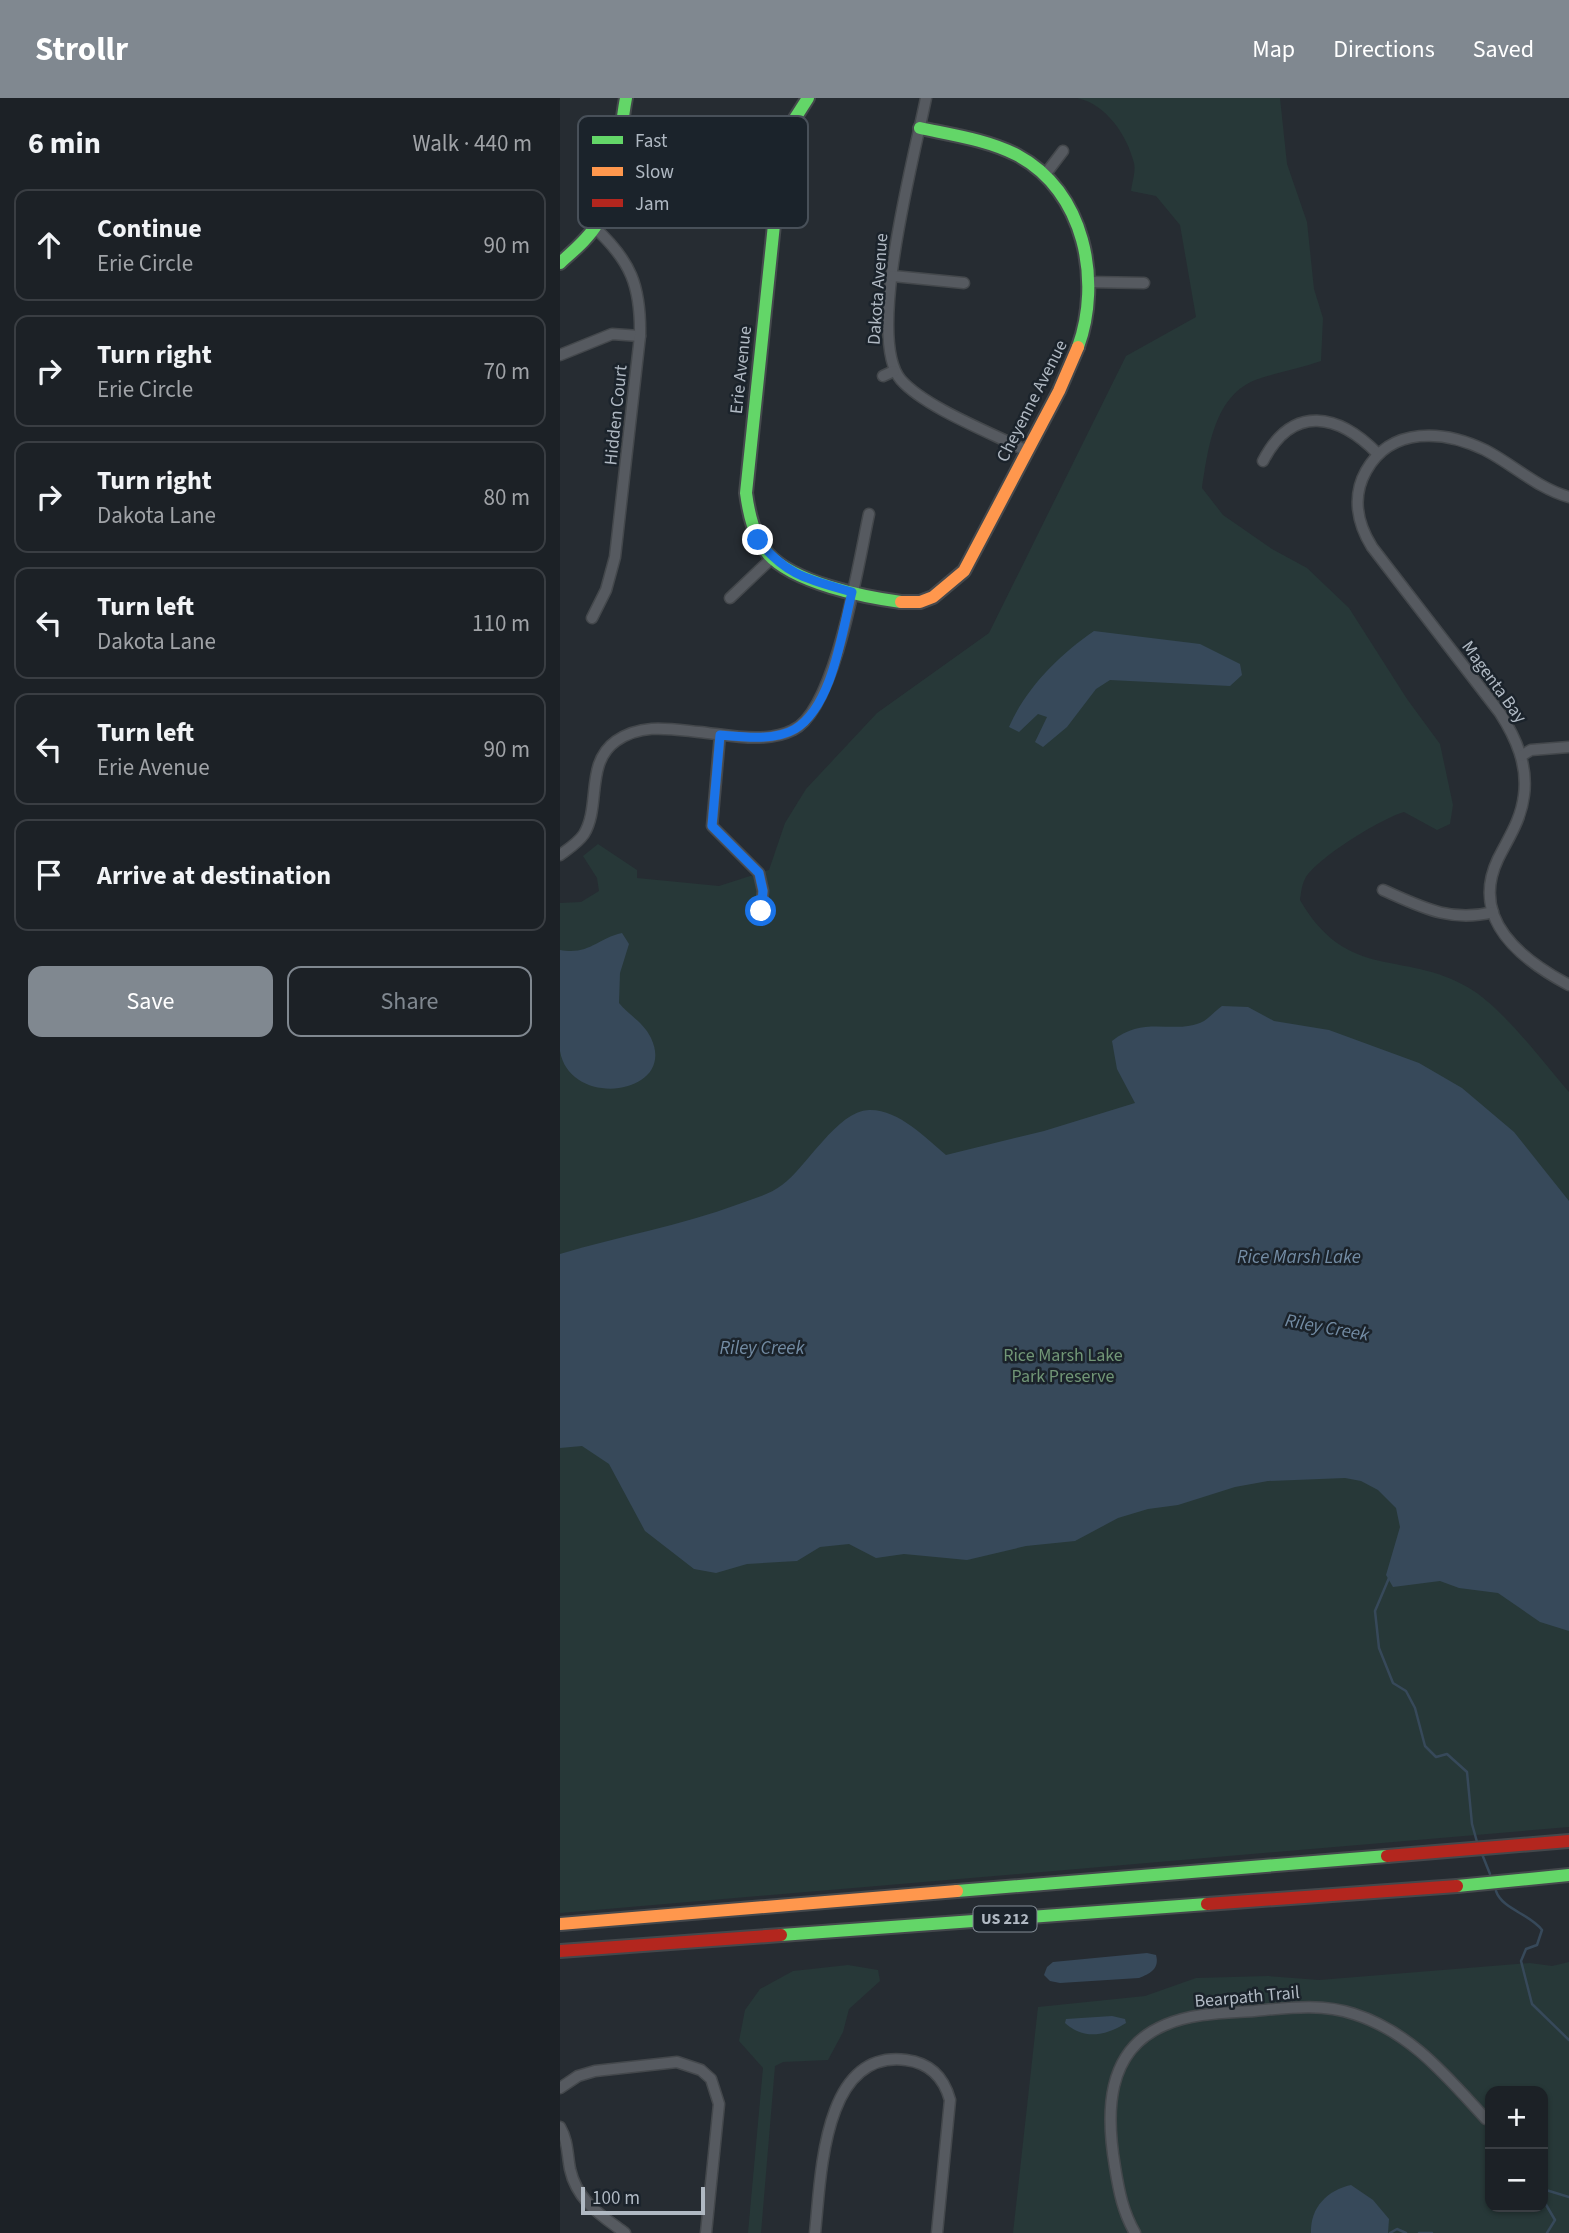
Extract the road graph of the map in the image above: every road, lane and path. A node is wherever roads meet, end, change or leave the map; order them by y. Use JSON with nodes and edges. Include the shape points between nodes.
{"nodes":[{"id":1,"x":626,"y":98,"type":"edge"},
{"id":2,"x":808,"y":98,"type":"edge"},
{"id":3,"x":926,"y":98,"type":"edge"},
{"id":4,"x":623,"y":116,"type":"edge"},
{"id":5,"x":796,"y":116,"type":"edge"},
{"id":6,"x":920,"y":128,"type":"junction"},
{"id":7,"x":1063,"y":151,"type":"dead end"},
{"id":8,"x":1044,"y":176,"type":"junction"},
{"id":9,"x":593,"y":228,"type":"edge"},
{"id":10,"x":595,"y":228,"type":"edge"},
{"id":11,"x":774,"y":228,"type":"edge"},
{"id":12,"x":560,"y":263,"type":"edge"},
{"id":13,"x":893,"y":276,"type":"junction"},
{"id":14,"x":1091,"y":282,"type":"junction"},
{"id":15,"x":1144,"y":283,"type":"dead end"},
{"id":16,"x":964,"y":284,"type":"dead end"},
{"id":17,"x":640,"y":336,"type":"junction"},
{"id":18,"x":560,"y":355,"type":"edge"},
{"id":19,"x":894,"y":371,"type":"junction"},
{"id":20,"x":883,"y":376,"type":"dead end"},
{"id":21,"x":1027,"y":451,"type":"junction"},
{"id":22,"x":1378,"y":454,"type":"junction"},
{"id":23,"x":1263,"y":461,"type":"dead end"},
{"id":24,"x":1569,"y":497,"type":"edge"},
{"id":25,"x":870,"y":513,"type":"dead end"},
{"id":26,"x":772,"y":558,"type":"junction"},
{"id":27,"x":852,"y":592,"type":"junction"},
{"id":28,"x":730,"y":598,"type":"dead end"},
{"id":29,"x":592,"y":618,"type":"dead end"},
{"id":30,"x":720,"y":735,"type":"junction"},
{"id":31,"x":1569,"y":747,"type":"edge"},
{"id":32,"x":1521,"y":755,"type":"junction"},
{"id":33,"x":560,"y":855,"type":"edge"},
{"id":34,"x":1383,"y":890,"type":"dead end"},
{"id":35,"x":761,"y":911,"type":"dead end"},
{"id":36,"x":1493,"y":912,"type":"junction"},
{"id":37,"x":1569,"y":985,"type":"edge"},
{"id":38,"x":1569,"y":1841,"type":"edge"},
{"id":39,"x":1569,"y":1875,"type":"edge"},
{"id":40,"x":560,"y":1924,"type":"edge"},
{"id":41,"x":560,"y":1951,"type":"edge"},
{"id":42,"x":560,"y":2088,"type":"edge"},
{"id":43,"x":1485,"y":2118,"type":"edge"},
{"id":44,"x":560,"y":2127,"type":"edge"},
{"id":45,"x":625,"y":2233,"type":"edge"},
{"id":46,"x":706,"y":2233,"type":"edge"},
{"id":47,"x":815,"y":2233,"type":"edge"},
{"id":48,"x":937,"y":2233,"type":"edge"},
{"id":49,"x":1135,"y":2233,"type":"edge"}],
"edges":[{"from":1,"to":4,"type":"main road"},
{"from":2,"to":5,"type":"main road","name":"Erie Avenue"},
{"from":3,"to":6,"type":"street","name":"Dakota Avenue"},
{"from":6,"to":8,"type":"main road","name":"Cheyenne Avenue","via":[[993,145],[1018,156]]},
{"from":6,"to":13,"type":"street","name":"Dakota Avenue","via":[[901,210]]},
{"from":7,"to":8,"type":"street"},
{"from":8,"to":14,"type":"main road","name":"Cheyenne Avenue","via":[[1062,195],[1081,231]]},
{"from":9,"to":12,"type":"main road"},
{"from":10,"to":17,"type":"street","name":"Hidden Court","via":[[621,256],[635,282],[641,305]]},
{"from":11,"to":26,"type":"main road","name":"Erie Avenue","via":[[746,493],[749,519]]},
{"from":13,"to":16,"type":"street"},
{"from":13,"to":19,"type":"street","name":"Dakota Avenue","via":[[887,342]]},
{"from":14,"to":15,"type":"street"},
{"from":14,"to":21,"type":"main road","name":"Cheyenne Avenue","via":[[1086,333]]},
{"from":17,"to":18,"type":"street","via":[[612,334]]},
{"from":17,"to":29,"type":"street","name":"Hidden Court","via":[[615,557]]},
{"from":19,"to":20,"type":"street"},
{"from":19,"to":21,"type":"street","via":[[924,399]]},
{"from":21,"to":27,"type":"main road","name":"Cheyenne Avenue","via":[[953,584],[920,602],[900,603]]},
{"from":22,"to":23,"type":"street","via":[[1339,424],[1309,422],[1283,433]]},
{"from":22,"to":24,"type":"street","name":"Magenta Bay","via":[[1398,441],[1420,435],[1460,441]]},
{"from":22,"to":32,"type":"street","name":"Magenta Bay","via":[[1358,492],[1364,534],[1500,713]]},
{"from":25,"to":27,"type":"street"},
{"from":26,"to":27,"type":"main road","name":"Erie Avenue","via":[[798,576]]},
{"from":26,"to":28,"type":"street"},
{"from":27,"to":30,"type":"street","via":[[826,686],[810,716],[794,730],[766,737]]},
{"from":30,"to":33,"type":"street","via":[[654,727],[617,741],[600,762],[585,832]]},
{"from":30,"to":35,"type":"street","via":[[712,826],[759,873]]},
{"from":31,"to":32,"type":"street"},
{"from":32,"to":36,"type":"street","name":"Magenta Bay","via":[[1524,793],[1515,829],[1492,878]]},
{"from":34,"to":36,"type":"street","via":[[1439,914],[1469,917]]},
{"from":36,"to":37,"type":"street","name":"Magenta Bay","via":[[1516,951]]},
{"from":38,"to":40,"type":"main road","number":"US 212"},
{"from":39,"to":41,"type":"main road","number":"US 212"},
{"from":42,"to":46,"type":"street","via":[[595,2071],[677,2062],[701,2070],[711,2079],[719,2104]]},
{"from":43,"to":49,"type":"street","name":"Bearpath Trail","via":[[1412,2044],[1353,2013],[1312,2007],[1205,2015],[1164,2025],[1126,2056],[1110,2098],[1110,2138],[1119,2195]]},
{"from":44,"to":45,"type":"street","via":[[580,2195]]},
{"from":47,"to":48,"type":"street","via":[[825,2145],[844,2091],[869,2068],[901,2060],[933,2071],[943,2081],[950,2100]]}]}
